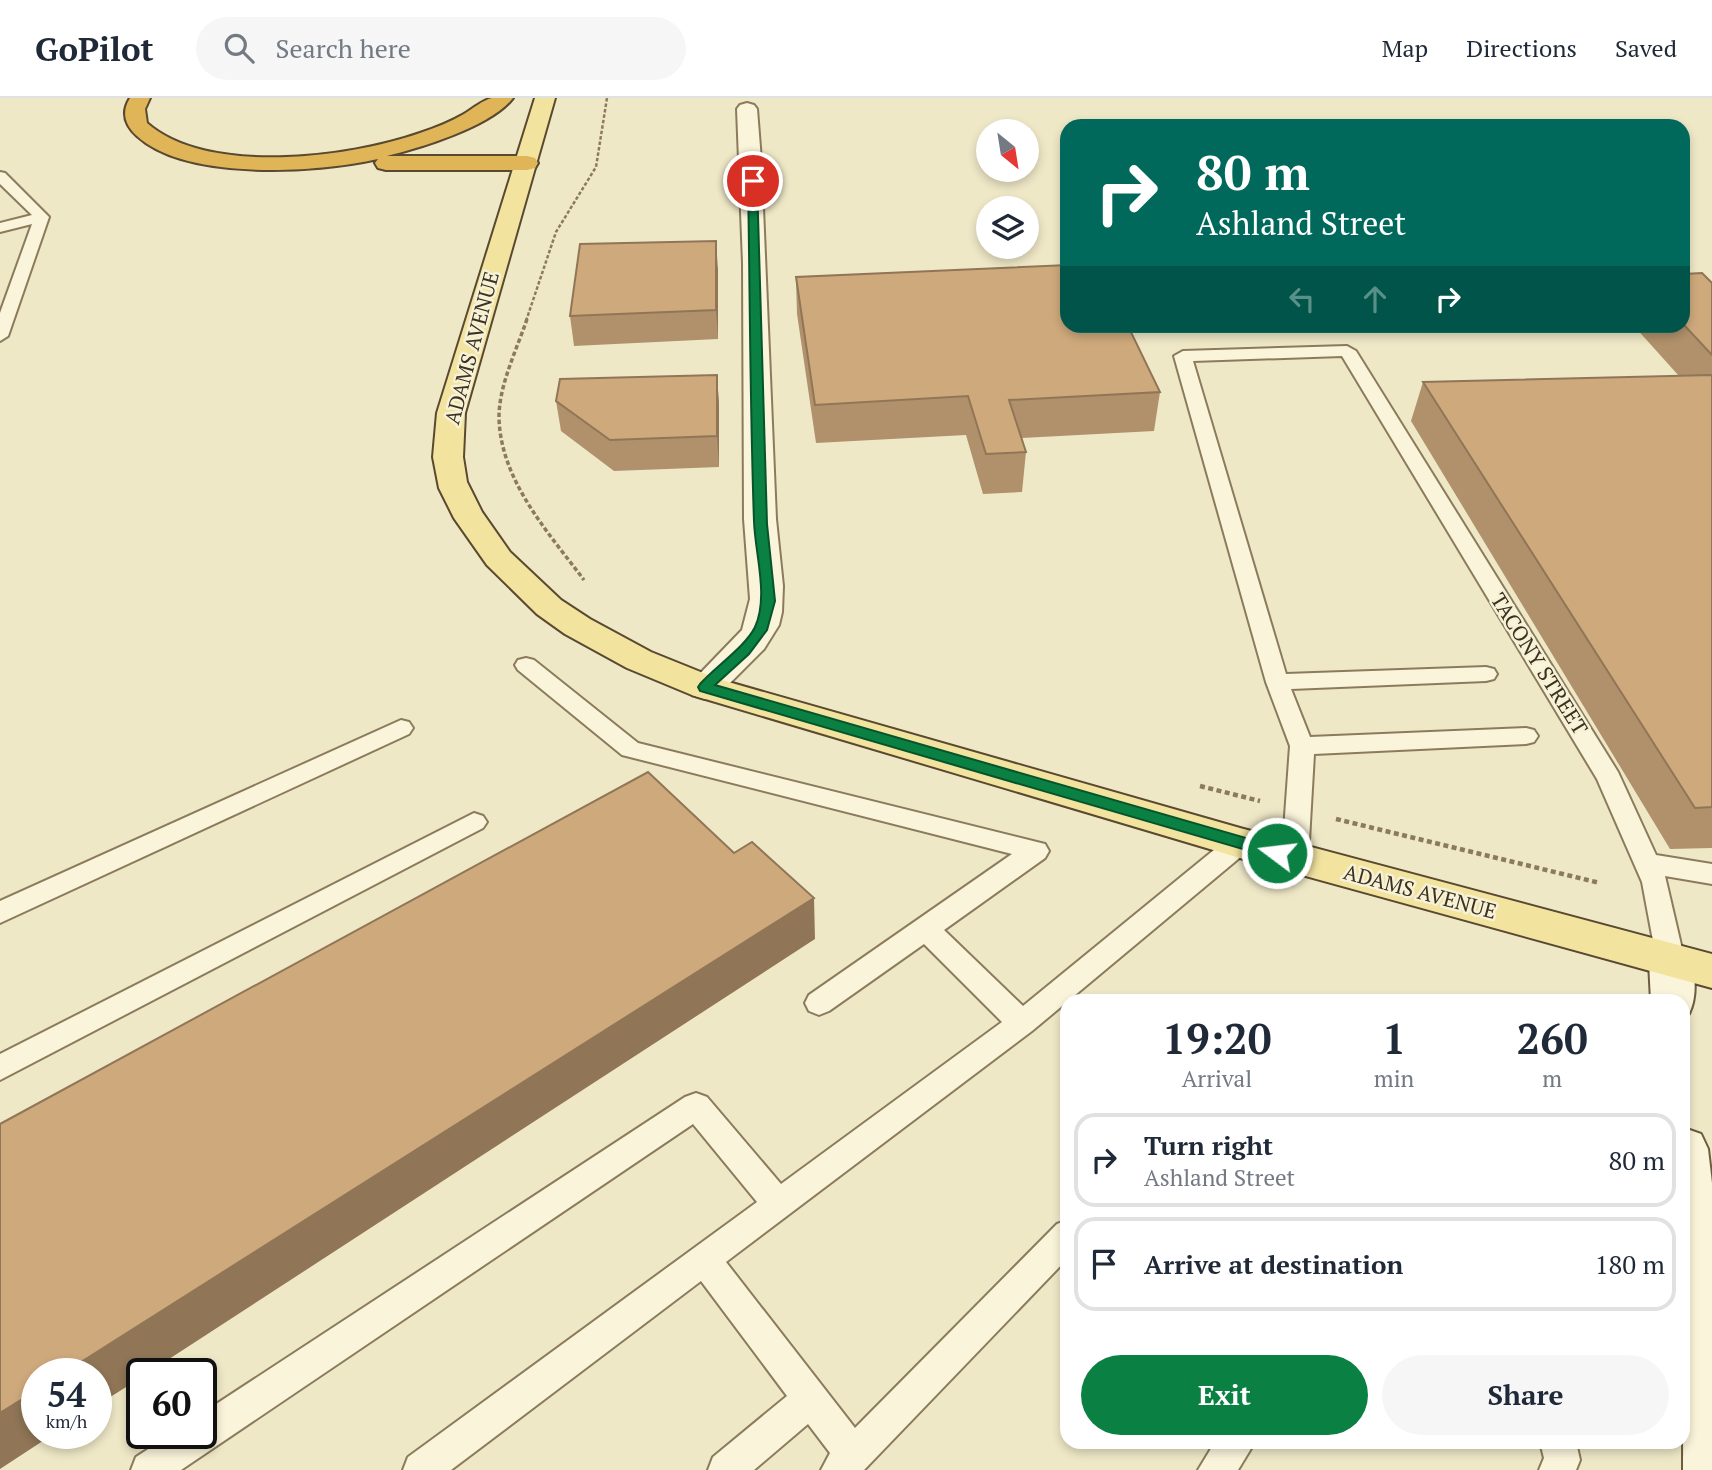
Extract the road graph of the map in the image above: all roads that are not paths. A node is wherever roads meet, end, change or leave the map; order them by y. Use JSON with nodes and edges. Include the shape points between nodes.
{"nodes":[{"id":1,"x":140,"y":98,"type":"edge"},
{"id":2,"x":503,"y":98,"type":"edge"},
{"id":3,"x":545,"y":98,"type":"edge"},
{"id":4,"x":747,"y":109,"type":"dead end"},
{"id":5,"x":307,"y":163,"type":"junction"},
{"id":6,"x":527,"y":163,"type":"junction"},
{"id":7,"x":0,"y":176,"type":"edge"},
{"id":8,"x":41,"y":217,"type":"junction"},
{"id":9,"x":0,"y":228,"type":"edge"},
{"id":10,"x":0,"y":337,"type":"edge"},
{"id":11,"x":526,"y":665,"type":"dead end"},
{"id":12,"x":1486,"y":674,"type":"dead end"},
{"id":13,"x":1277,"y":682,"type":"junction"},
{"id":14,"x":705,"y":687,"type":"junction"},
{"id":15,"x":401,"y":728,"type":"dead end"},
{"id":16,"x":1526,"y":736,"type":"dead end"},
{"id":17,"x":1303,"y":746,"type":"junction"},
{"id":18,"x":474,"y":822,"type":"dead end"},
{"id":19,"x":1240,"y":843,"type":"junction"},
{"id":20,"x":1296,"y":858,"type":"junction"},
{"id":21,"x":1647,"y":863,"type":"junction"},
{"id":22,"x":1712,"y":874,"type":"edge"},
{"id":23,"x":0,"y":913,"type":"edge"},
{"id":24,"x":926,"y":929,"type":"junction"},
{"id":25,"x":1712,"y":971,"type":"edge"},
{"id":26,"x":1672,"y":981,"type":"edge"},
{"id":27,"x":819,"y":1003,"type":"dead end"},
{"id":28,"x":1022,"y":1023,"type":"junction"},
{"id":29,"x":0,"y":1068,"type":"edge"},
{"id":30,"x":778,"y":1204,"type":"junction"},
{"id":31,"x":1690,"y":1209,"type":"edge"},
{"id":32,"x":1060,"y":1243,"type":"edge"},
{"id":33,"x":704,"y":1259,"type":"junction"},
{"id":34,"x":811,"y":1398,"type":"junction"},
{"id":35,"x":1232,"y":1449,"type":"edge"},
{"id":36,"x":1560,"y":1449,"type":"edge"},
{"id":37,"x":846,"y":1462,"type":"edge"},
{"id":38,"x":149,"y":1470,"type":"edge"},
{"id":39,"x":421,"y":1470,"type":"edge"},
{"id":40,"x":726,"y":1470,"type":"edge"},
{"id":41,"x":1216,"y":1470,"type":"edge"},
{"id":42,"x":1557,"y":1470,"type":"edge"},
{"id":43,"x":1711,"y":1470,"type":"edge"}],
"edges":[{"from":1,"to":5,"type":"highway","via":[[134,113],[136,123],[154,141],[171,149],[228,161]]},
{"from":2,"to":5,"type":"highway","via":[[458,127],[420,141]]},
{"from":3,"to":6,"type":"main road","name":"ADAMS AVENUE"},
{"from":4,"to":14,"type":"street","via":[[754,204],[760,524],[768,601],[762,627]]},
{"from":5,"to":6,"type":"highway"},
{"from":6,"to":14,"type":"main road","name":"ADAMS AVENUE","via":[[452,413],[448,459],[452,482],[487,545],[542,604],[627,654]]},
{"from":7,"to":8,"type":"lane"},
{"from":8,"to":9,"type":"lane"},
{"from":8,"to":10,"type":"lane"},
{"from":11,"to":24,"type":"lane","via":[[630,749],[1036,851]]},
{"from":12,"to":13,"type":"lane"},
{"from":13,"to":17,"type":"lane"},
{"from":13,"to":21,"type":"lane","name":"TACONY STREET","via":[[1183,356],[1347,351],[1609,778]]},
{"from":14,"to":19,"type":"main road","name":"ADAMS AVENUE"},
{"from":15,"to":23,"type":"lane"},
{"from":16,"to":17,"type":"lane"},
{"from":17,"to":20,"type":"lane"},
{"from":18,"to":29,"type":"lane"},
{"from":19,"to":20,"type":"main road","name":"ADAMS AVENUE"},
{"from":19,"to":28,"type":"lane"},
{"from":20,"to":26,"type":"main road","name":"ADAMS AVENUE"},
{"from":21,"to":22,"type":"lane"},
{"from":21,"to":26,"type":"lane","name":"TACONY STREET","via":[[1657,890]]},
{"from":24,"to":27,"type":"lane"},
{"from":24,"to":28,"type":"lane"},
{"from":25,"to":26,"type":"main road","name":"ADAMS AVENUE"},
{"from":28,"to":30,"type":"lane"},
{"from":30,"to":33,"type":"lane"},
{"from":30,"to":38,"type":"lane","via":[[696,1106]]},
{"from":31,"to":43,"type":"street","via":[[1710,1408]]},
{"from":32,"to":37,"type":"lane"},
{"from":33,"to":34,"type":"lane"},
{"from":33,"to":39,"type":"lane"},
{"from":34,"to":37,"type":"lane"},
{"from":34,"to":40,"type":"lane"},
{"from":35,"to":41,"type":"lane"},
{"from":36,"to":42,"type":"lane","via":[[1562,1460]]}]}
